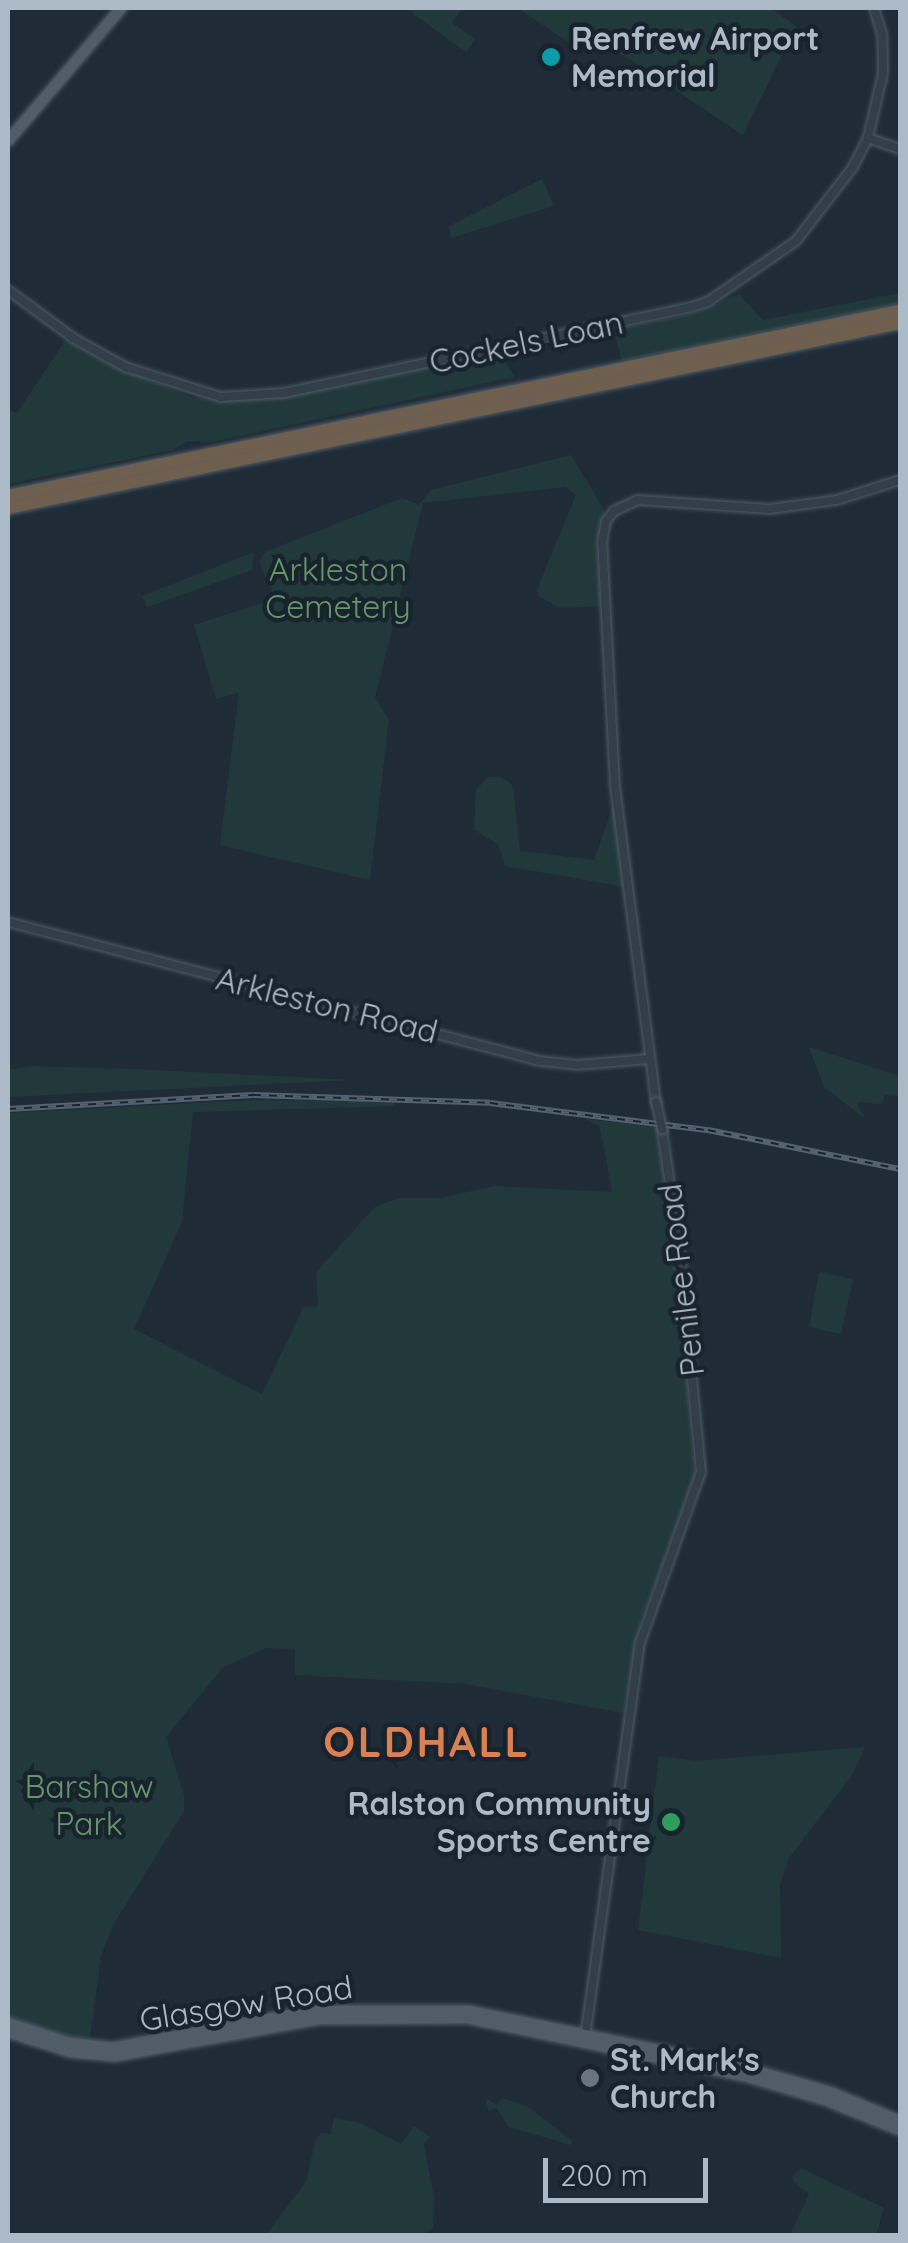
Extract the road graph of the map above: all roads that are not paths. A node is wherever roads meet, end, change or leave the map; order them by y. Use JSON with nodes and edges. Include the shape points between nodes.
{"nodes":[{"id":1,"x":122,"y":8,"type":"edge"},
{"id":2,"x":874,"y":8,"type":"edge"},
{"id":3,"x":868,"y":138,"type":"junction"},
{"id":4,"x":8,"y":140,"type":"edge"},
{"id":5,"x":900,"y":148,"type":"edge"},
{"id":6,"x":8,"y":290,"type":"edge"},
{"id":7,"x":900,"y":311,"type":"edge"},
{"id":8,"x":900,"y":324,"type":"edge"},
{"id":9,"x":900,"y":480,"type":"edge"},
{"id":10,"x":8,"y":496,"type":"edge"},
{"id":11,"x":8,"y":508,"type":"edge"},
{"id":12,"x":8,"y":922,"type":"edge"},
{"id":13,"x":648,"y":1059,"type":"junction"},
{"id":14,"x":8,"y":2024,"type":"edge"},
{"id":15,"x":8,"y":2032,"type":"edge"},
{"id":16,"x":585,"y":2038,"type":"junction"},
{"id":17,"x":771,"y":2078,"type":"junction"},
{"id":18,"x":900,"y":2121,"type":"edge"},
{"id":19,"x":900,"y":2130,"type":"edge"}],
"edges":[{"from":1,"to":4,"type":"main road"},
{"from":2,"to":3,"type":"street","name":"Cockels Loan","via":[[884,73]]},
{"from":3,"to":5,"type":"street"},
{"from":3,"to":6,"type":"street","name":"Cockels Loan","via":[[796,241],[709,301],[284,393],[221,397],[153,378],[88,347]]},
{"from":7,"to":10,"type":"highway"},
{"from":8,"to":11,"type":"highway"},
{"from":9,"to":13,"type":"street","name":"Penilee Road","via":[[837,500],[770,509],[638,500],[606,521],[611,728]]},
{"from":12,"to":13,"type":"street","name":"Arkleston Road","via":[[540,1061]]},
{"from":13,"to":16,"type":"street","name":"Penilee Road","bridge":true,"via":[[682,1268],[700,1472],[640,1643]]},
{"from":14,"to":16,"type":"main road","name":"Glasgow Road","via":[[113,2048],[344,2008],[469,2011]]},
{"from":15,"to":16,"type":"main road","name":"Glasgow Road","via":[[70,2052],[116,2056],[319,2018],[452,2017]]},
{"from":16,"to":17,"type":"main road","name":"Glasgow Road"},
{"from":17,"to":18,"type":"main road","name":"Glasgow Road"},
{"from":17,"to":19,"type":"main road","name":"Glasgow Road"}]}
